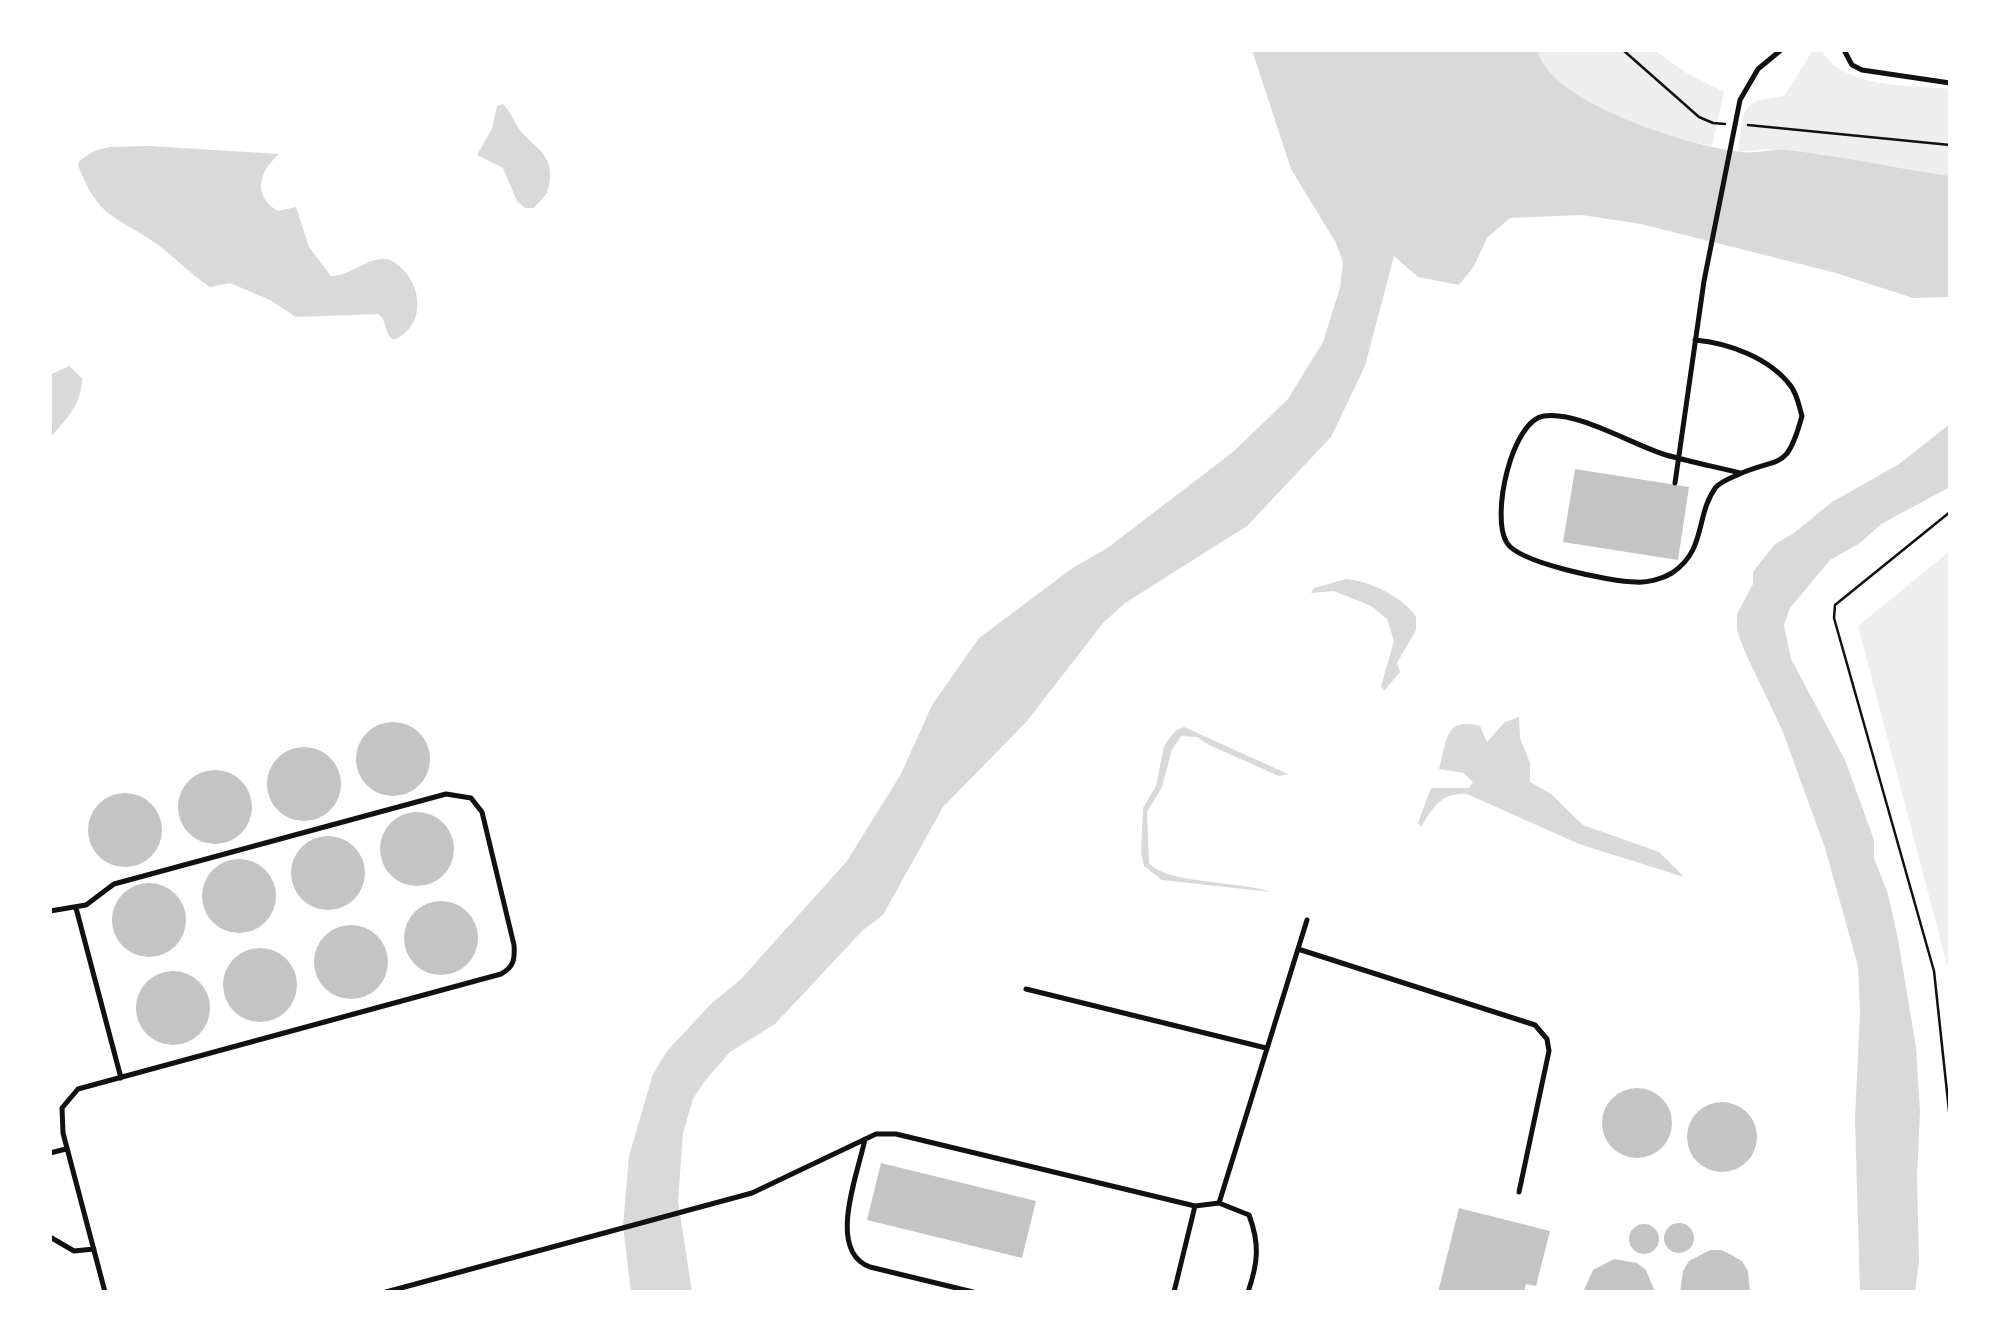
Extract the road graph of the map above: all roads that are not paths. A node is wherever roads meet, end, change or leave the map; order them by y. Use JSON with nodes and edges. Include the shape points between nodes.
{"nodes":[{"id":1,"x":1781,"y":50,"type":"edge"},
{"id":2,"x":1844,"y":50,"type":"edge"},
{"id":3,"x":1950,"y":83,"type":"edge"},
{"id":4,"x":1696,"y":340,"type":"junction"},
{"id":5,"x":1740,"y":473,"type":"junction"},
{"id":6,"x":1675,"y":482,"type":"dead end"},
{"id":7,"x":76,"y":908,"type":"junction"},
{"id":8,"x":50,"y":911,"type":"edge"},
{"id":9,"x":1307,"y":920,"type":"dead end"},
{"id":10,"x":1298,"y":949,"type":"junction"},
{"id":11,"x":1026,"y":989,"type":"dead end"},
{"id":12,"x":1267,"y":1048,"type":"junction"},
{"id":13,"x":120,"y":1078,"type":"junction"},
{"id":14,"x":866,"y":1138,"type":"junction"},
{"id":15,"x":68,"y":1149,"type":"junction"},
{"id":16,"x":50,"y":1154,"type":"edge"},
{"id":17,"x":1520,"y":1192,"type":"dead end"},
{"id":18,"x":1219,"y":1202,"type":"junction"},
{"id":19,"x":1194,"y":1206,"type":"junction"},
{"id":20,"x":50,"y":1237,"type":"edge"},
{"id":21,"x":94,"y":1249,"type":"junction"},
{"id":22,"x":958,"y":1290,"type":"edge"},
{"id":23,"x":105,"y":1292,"type":"edge"},
{"id":24,"x":386,"y":1292,"type":"edge"},
{"id":25,"x":973,"y":1292,"type":"edge"},
{"id":26,"x":1174,"y":1292,"type":"edge"},
{"id":27,"x":1248,"y":1292,"type":"edge"}],
"edges":[{"from":1,"to":4,"type":"lane","via":[[1758,69],[1740,100]]},
{"from":2,"to":3,"type":"lane","via":[[1862,70]]},
{"from":4,"to":5,"type":"lane","via":[[1745,352],[1768,366],[1792,387],[1802,416],[1787,456]]},
{"from":4,"to":6,"type":"lane"},
{"from":5,"to":5,"type":"lane","via":[[1718,484],[1688,559],[1657,580],[1608,579],[1535,560],[1512,549],[1502,533],[1500,499],[1526,424],[1539,416],[1576,420],[1666,455]]},
{"from":7,"to":8,"type":"lane"},
{"from":7,"to":13,"type":"lane"},
{"from":7,"to":13,"type":"lane","via":[[114,884],[446,794],[470,798],[482,812],[514,945],[510,969]]},
{"from":9,"to":10,"type":"lane"},
{"from":10,"to":12,"type":"lane"},
{"from":10,"to":17,"type":"lane","via":[[1535,1025],[1549,1051]]},
{"from":11,"to":12,"type":"lane"},
{"from":12,"to":18,"type":"lane"},
{"from":13,"to":15,"type":"lane","via":[[78,1089],[69,1098],[62,1118]]},
{"from":14,"to":19,"type":"lane","via":[[896,1134]]},
{"from":14,"to":22,"type":"lane","via":[[846,1229],[850,1252],[870,1267]]},
{"from":14,"to":24,"type":"lane","via":[[752,1193]]},
{"from":15,"to":16,"type":"lane"},
{"from":15,"to":21,"type":"lane"},
{"from":18,"to":19,"type":"lane"},
{"from":18,"to":27,"type":"lane","via":[[1249,1215],[1256,1234],[1259,1254]]},
{"from":19,"to":26,"type":"lane"},
{"from":20,"to":21,"type":"lane","via":[[74,1251]]},
{"from":21,"to":23,"type":"lane"},
{"from":22,"to":25,"type":"lane"}]}
